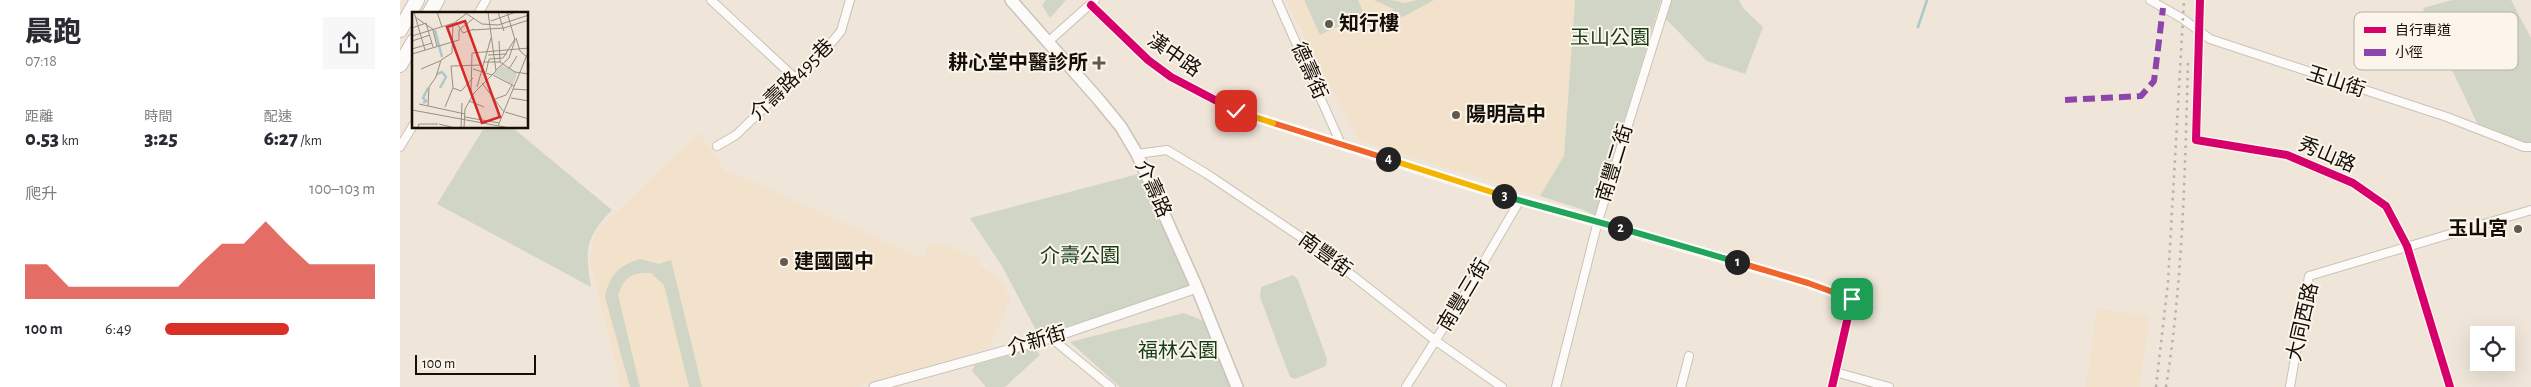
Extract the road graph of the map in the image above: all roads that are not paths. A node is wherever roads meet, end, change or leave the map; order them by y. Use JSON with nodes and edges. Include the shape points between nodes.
{"nodes":[{"id":1,"x":417,"y":0,"type":"edge"},
{"id":2,"x":437,"y":0,"type":"edge"},
{"id":3,"x":486,"y":0,"type":"edge"},
{"id":4,"x":711,"y":0,"type":"edge"},
{"id":5,"x":850,"y":0,"type":"edge"},
{"id":6,"x":1012,"y":0,"type":"edge"},
{"id":7,"x":1277,"y":0,"type":"edge"},
{"id":8,"x":1667,"y":0,"type":"edge"},
{"id":9,"x":2150,"y":0,"type":"edge"},
{"id":10,"x":2200,"y":0,"type":"edge"},
{"id":11,"x":1093,"y":3,"type":"edge"},
{"id":12,"x":431,"y":12,"type":"edge"},
{"id":13,"x":479,"y":12,"type":"edge"},
{"id":14,"x":400,"y":30,"type":"edge"},
{"id":15,"x":2199,"y":32,"type":"junction"},
{"id":16,"x":1050,"y":41,"type":"junction"},
{"id":17,"x":412,"y":44,"type":"edge"},
{"id":18,"x":400,"y":65,"type":"edge"},
{"id":19,"x":796,"y":79,"type":"junction"},
{"id":20,"x":412,"y":127,"type":"edge"},
{"id":21,"x":1340,"y":142,"type":"junction"},
{"id":22,"x":717,"y":146,"type":"dead end"},
{"id":23,"x":400,"y":147,"type":"edge"},
{"id":24,"x":2531,"y":147,"type":"edge"},
{"id":25,"x":1137,"y":154,"type":"junction"},
{"id":26,"x":1520,"y":200,"type":"junction"},
{"id":27,"x":2531,"y":210,"type":"edge"},
{"id":28,"x":1598,"y":221,"type":"junction"},
{"id":29,"x":2407,"y":246,"type":"junction"},
{"id":30,"x":1197,"y":288,"type":"junction"},
{"id":31,"x":1051,"y":338,"type":"junction"},
{"id":32,"x":1436,"y":341,"type":"junction"},
{"id":33,"x":1689,"y":356,"type":"dead end"},
{"id":34,"x":1835,"y":372,"type":"junction"},
{"id":35,"x":874,"y":387,"type":"edge"},
{"id":36,"x":1110,"y":387,"type":"edge"},
{"id":37,"x":1237,"y":387,"type":"edge"},
{"id":38,"x":1406,"y":387,"type":"edge"},
{"id":39,"x":1502,"y":387,"type":"edge"},
{"id":40,"x":1556,"y":387,"type":"edge"},
{"id":41,"x":1681,"y":387,"type":"edge"},
{"id":42,"x":1832,"y":387,"type":"edge"},
{"id":43,"x":1889,"y":387,"type":"edge"},
{"id":44,"x":2290,"y":387,"type":"edge"},
{"id":45,"x":2450,"y":387,"type":"edge"}],
"edges":[{"from":1,"to":14,"type":"highway"},
{"from":2,"to":12,"type":"highway"},
{"from":3,"to":13,"type":"street"},
{"from":4,"to":19,"type":"street"},
{"from":5,"to":19,"type":"street","name":"介壽路495巷","via":[[841,31]]},
{"from":6,"to":16,"type":"main road","name":"介壽路"},
{"from":7,"to":21,"type":"street","name":"德壽街"},
{"from":8,"to":28,"type":"street","name":"南豐二街"},
{"from":9,"to":15,"type":"street","name":"玉山街","via":[[2183,18]]},
{"from":10,"to":15,"type":"street"},
{"from":11,"to":16,"type":"street"},
{"from":11,"to":21,"type":"street","name":"漢中路","via":[[1148,60],[1197,92],[1236,111]]},
{"from":15,"to":24,"type":"street","name":"玉山街","via":[[2218,42]]},
{"from":15,"to":29,"type":"street","name":"秀山路","via":[[2196,140],[2287,155],[2353,183],[2386,206]]},
{"from":16,"to":25,"type":"main road","name":"介壽路","via":[[1121,127]]},
{"from":17,"to":18,"type":"highway"},
{"from":19,"to":22,"type":"street","name":"介壽路495巷","via":[[736,135]]},
{"from":20,"to":23,"type":"street"},
{"from":21,"to":26,"type":"street","name":"漢中路"},
{"from":25,"to":30,"type":"main road","name":"介壽路"},
{"from":25,"to":32,"type":"street","name":"南豐街","via":[[1167,150],[1207,174],[1320,250]]},
{"from":26,"to":28,"type":"street","name":"漢中路"},
{"from":26,"to":32,"type":"street","name":"南豐三街"},
{"from":27,"to":29,"type":"street","name":"大同西路"},
{"from":28,"to":34,"type":"street","name":"漢中路","via":[[1852,299]]},
{"from":28,"to":40,"type":"street","name":"南豐二街"},
{"from":29,"to":44,"type":"street","name":"大同西路","via":[[2310,276]]},
{"from":29,"to":45,"type":"street","name":"秀山路"},
{"from":30,"to":31,"type":"street","name":"介新街"},
{"from":30,"to":37,"type":"main road","name":"介壽路"},
{"from":31,"to":35,"type":"street","name":"介新街"},
{"from":31,"to":36,"type":"street"},
{"from":32,"to":38,"type":"street","name":"南豐三街"},
{"from":32,"to":39,"type":"street","name":"南豐街"},
{"from":33,"to":41,"type":"street"},
{"from":34,"to":42,"type":"street"},
{"from":34,"to":43,"type":"street"}]}
